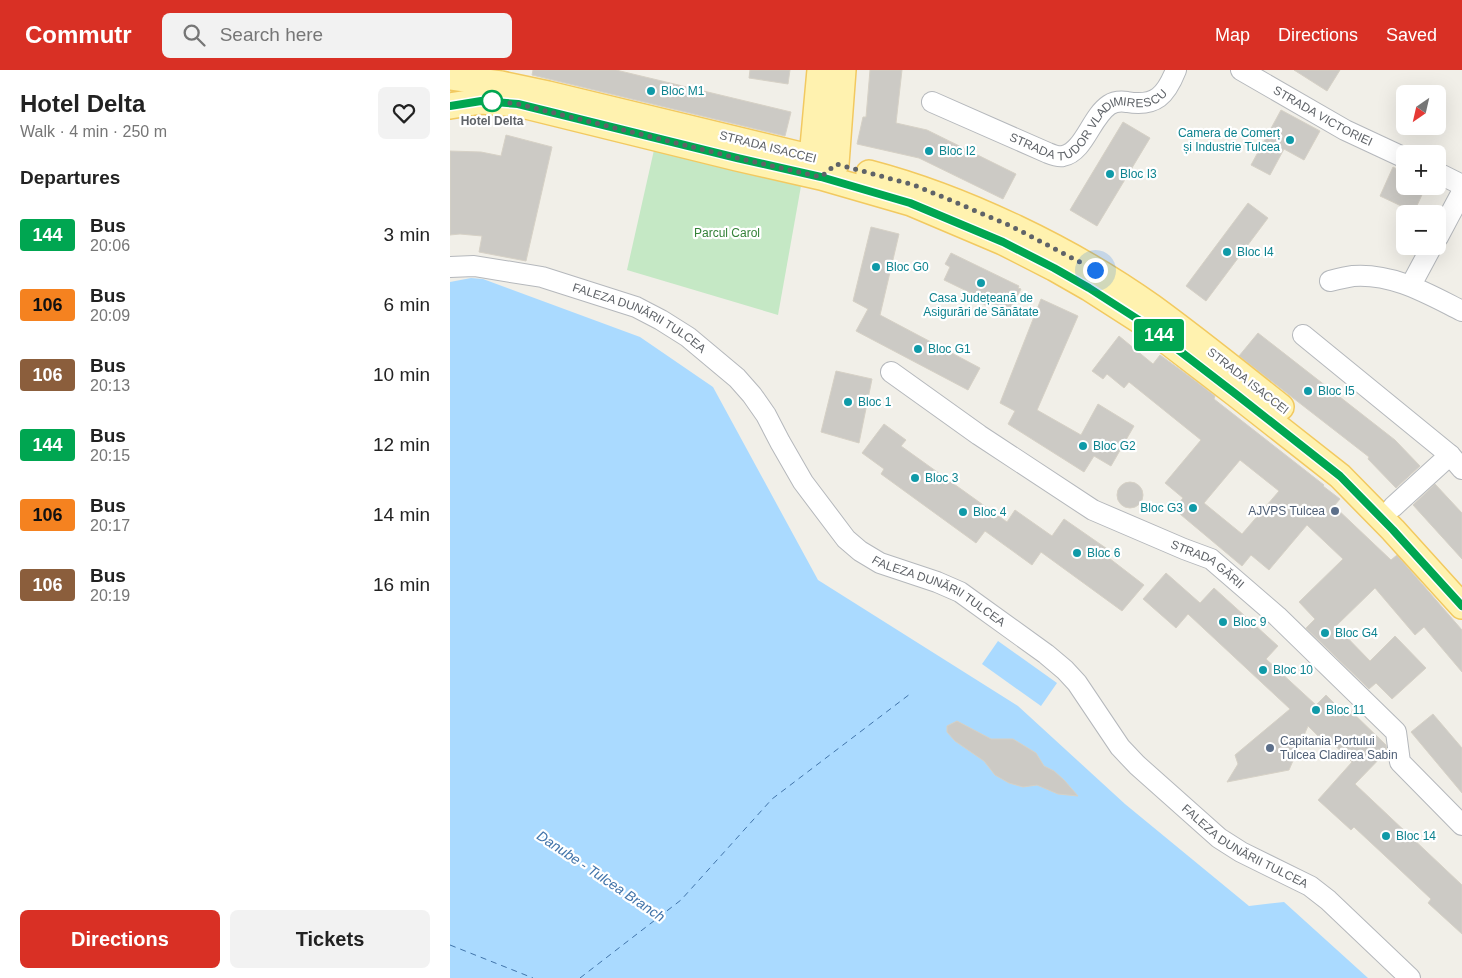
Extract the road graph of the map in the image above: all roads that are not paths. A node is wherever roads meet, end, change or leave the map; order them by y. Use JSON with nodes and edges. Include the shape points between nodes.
{"nodes":[{"id":1,"x":820,"y":70,"type":"edge"},
{"id":2,"x":843,"y":70,"type":"edge"},
{"id":3,"x":1176,"y":70,"type":"edge"},
{"id":4,"x":1241,"y":70,"type":"edge"},
{"id":5,"x":450,"y":77,"type":"edge"},
{"id":6,"x":932,"y":102,"type":"dead end"},
{"id":7,"x":450,"y":106,"type":"edge"},
{"id":8,"x":1396,"y":154,"type":"edge"},
{"id":9,"x":826,"y":170,"type":"junction"},
{"id":10,"x":1446,"y":177,"type":"edge"},
{"id":11,"x":1462,"y":185,"type":"edge"},
{"id":12,"x":1462,"y":192,"type":"edge"},
{"id":13,"x":1446,"y":222,"type":"edge"},
{"id":14,"x":1427,"y":255,"type":"edge"},
{"id":15,"x":450,"y":267,"type":"edge"},
{"id":16,"x":1330,"y":281,"type":"dead end"},
{"id":17,"x":1411,"y":285,"type":"junction"},
{"id":18,"x":1462,"y":311,"type":"edge"},
{"id":19,"x":1303,"y":336,"type":"dead end"},
{"id":20,"x":891,"y":372,"type":"dead end"},
{"id":21,"x":1456,"y":462,"type":"edge"},
{"id":22,"x":1393,"y":507,"type":"junction"},
{"id":23,"x":1462,"y":584,"type":"edge"},
{"id":24,"x":1462,"y":606,"type":"edge"},
{"id":25,"x":1462,"y":825,"type":"edge"},
{"id":26,"x":1410,"y":978,"type":"edge"}],
"edges":[{"from":1,"to":9,"type":"main road"},
{"from":2,"to":9,"type":"main road"},
{"from":3,"to":6,"type":"street","name":"STRADA TUDOR VLADIMIRESCU","via":[[1167,89],[1154,101],[1144,104],[1119,101],[1106,107],[1072,153],[1061,156]]},
{"from":4,"to":8,"type":"street","name":"STRADA VICTORIEI","via":[[1346,130]]},
{"from":5,"to":9,"type":"main road","name":"STRADA ISACCEI","via":[[548,94]]},
{"from":7,"to":9,"type":"main road","name":"STRADA ISACCEI","via":[[481,101],[518,104],[780,168]]},
{"from":9,"to":22,"type":"main road","name":"STRADA ISACCEI","via":[[914,185],[1011,226],[1095,270],[1151,306],[1253,385],[1350,464]]},
{"from":9,"to":24,"type":"main road","name":"STRADA ISACCEI","via":[[1003,242],[1089,288],[1142,322],[1340,476]]},
{"from":10,"to":11,"type":"street"},
{"from":12,"to":13,"type":"street"},
{"from":14,"to":17,"type":"street"},
{"from":15,"to":26,"type":"street","name":"FALEZA DUNĂRII TULCEA","via":[[474,266],[542,277],[636,307],[688,337],[752,395],[803,482],[846,538],[860,551],[880,563],[960,592],[1046,654],[1077,683],[1120,747],[1137,766],[1219,838],[1310,886]]},
{"from":16,"to":17,"type":"street","via":[[1362,276]]},
{"from":17,"to":18,"type":"street"},
{"from":19,"to":21,"type":"street"},
{"from":20,"to":25,"type":"street","name":"STRADA GĂRII","via":[[1093,510],[1211,559],[1277,616],[1396,732],[1400,762]]},
{"from":21,"to":22,"type":"street"},
{"from":22,"to":23,"type":"main road","name":"STRADA ISACCEI"}]}
